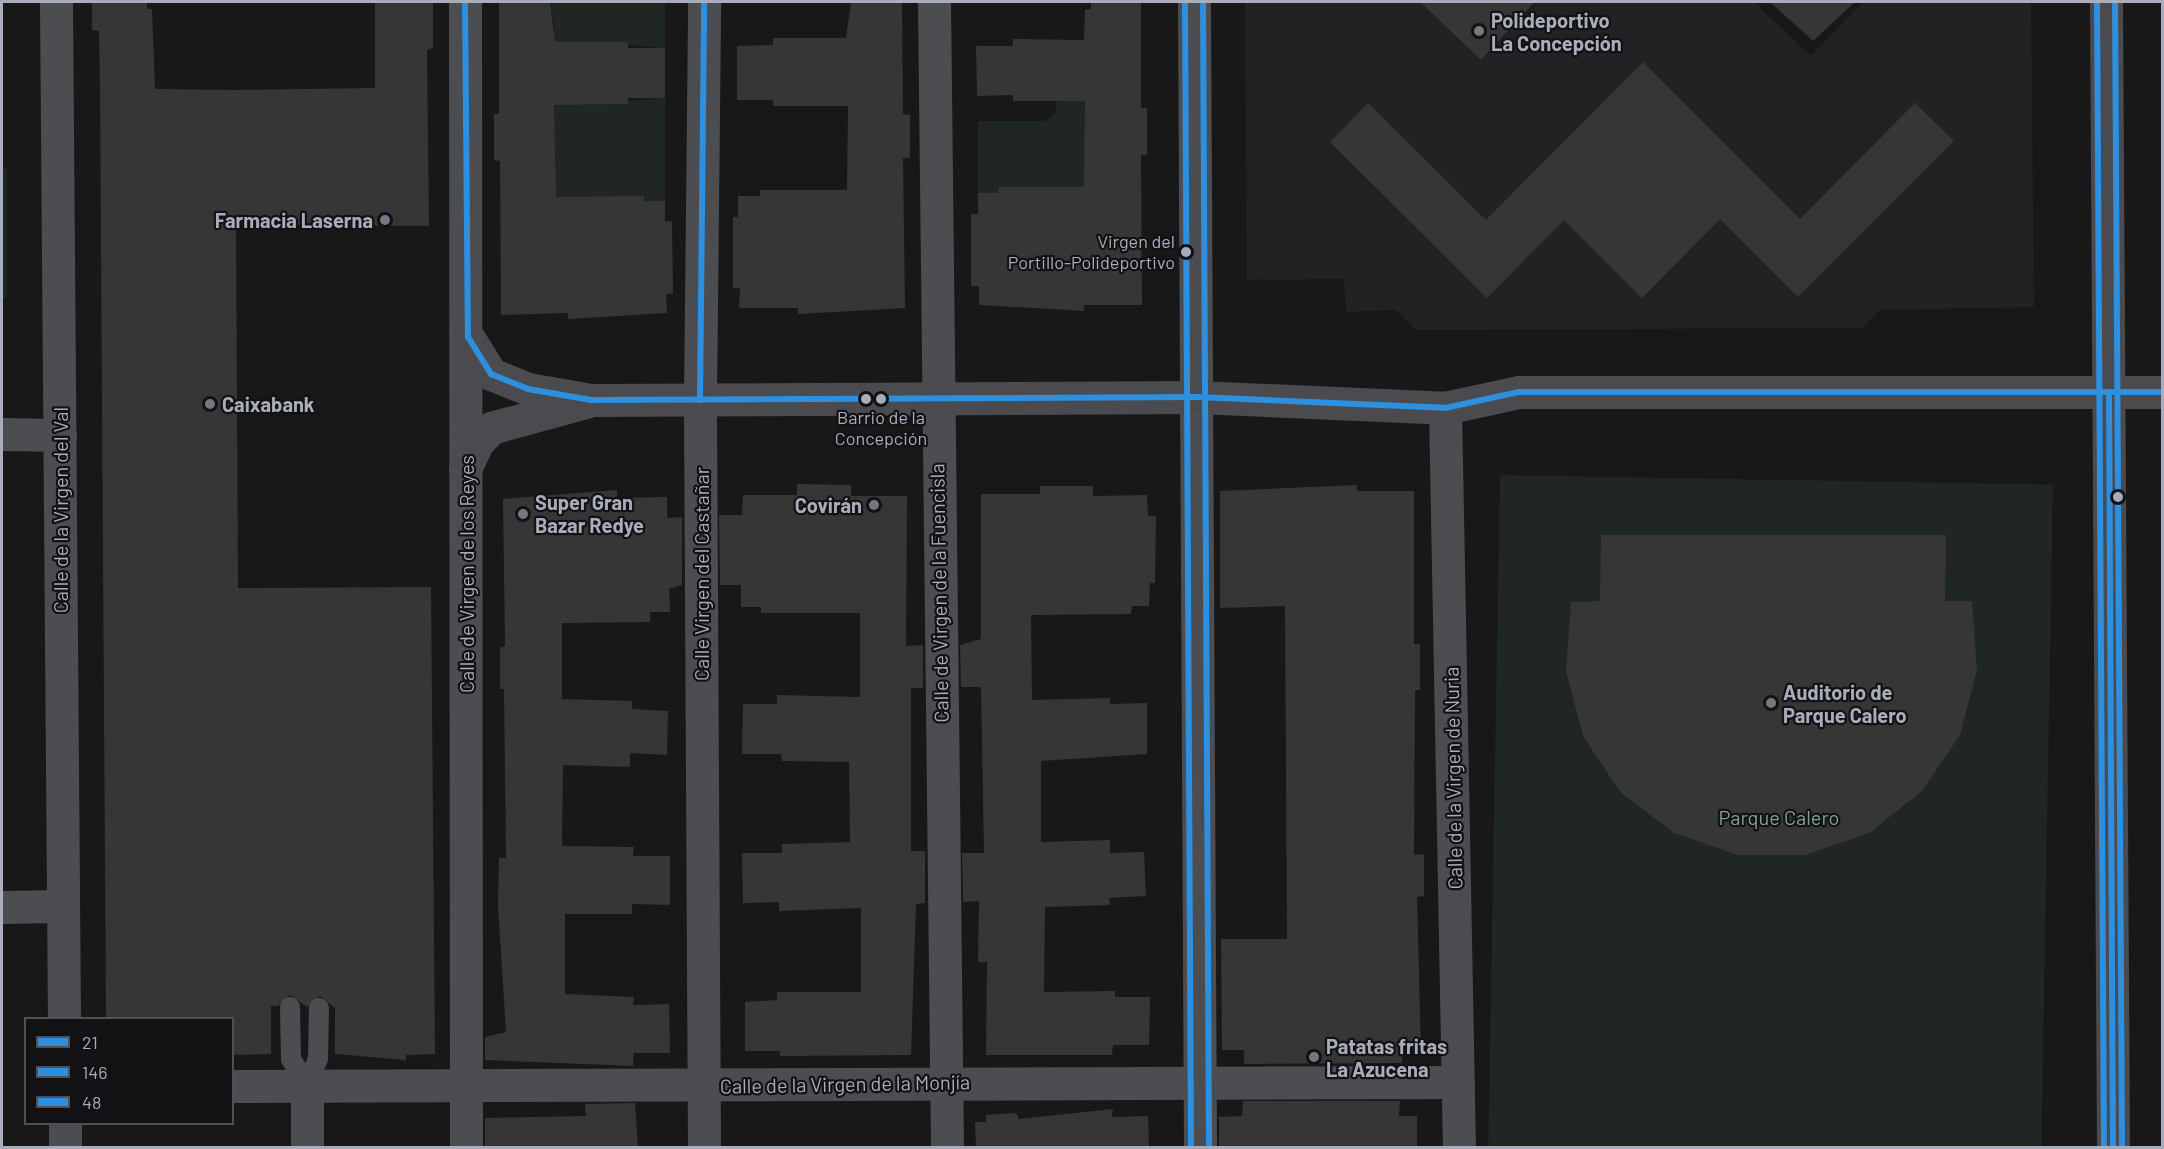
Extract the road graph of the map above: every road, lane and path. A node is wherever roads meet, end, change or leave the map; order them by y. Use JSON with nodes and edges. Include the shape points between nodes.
{"nodes":[{"id":1,"x":56,"y":2,"type":"edge"},
{"id":2,"x":465,"y":2,"type":"edge"},
{"id":3,"x":704,"y":2,"type":"edge"},
{"id":4,"x":934,"y":2,"type":"edge"},
{"id":5,"x":1194,"y":2,"type":"edge"},
{"id":6,"x":2106,"y":2,"type":"edge"},
{"id":7,"x":468,"y":337,"type":"junction"},
{"id":8,"x":2163,"y":392,"type":"edge"},
{"id":9,"x":2109,"y":393,"type":"junction"},
{"id":10,"x":936,"y":397,"type":"junction"},
{"id":11,"x":1198,"y":397,"type":"junction"},
{"id":12,"x":591,"y":400,"type":"junction"},
{"id":13,"x":700,"y":400,"type":"junction"},
{"id":14,"x":1445,"y":408,"type":"junction"},
{"id":15,"x":2,"y":434,"type":"edge"},
{"id":16,"x":60,"y":435,"type":"junction"},
{"id":17,"x":465,"y":469,"type":"junction"},
{"id":18,"x":61,"y":906,"type":"junction"},
{"id":19,"x":2,"y":907,"type":"edge"},
{"id":20,"x":290,"y":1006,"type":"dead end"},
{"id":21,"x":319,"y":1008,"type":"dead end"},
{"id":22,"x":63,"y":1017,"type":"edge"},
{"id":23,"x":946,"y":1082,"type":"junction"},
{"id":24,"x":1458,"y":1082,"type":"junction"},
{"id":25,"x":1201,"y":1083,"type":"junction"},
{"id":26,"x":234,"y":1086,"type":"edge"},
{"id":27,"x":307,"y":1086,"type":"junction"},
{"id":28,"x":703,"y":1086,"type":"junction"},
{"id":29,"x":466,"y":1088,"type":"junction"},
{"id":30,"x":65,"y":1125,"type":"edge"},
{"id":31,"x":65,"y":1148,"type":"edge"},
{"id":32,"x":307,"y":1148,"type":"edge"},
{"id":33,"x":466,"y":1148,"type":"edge"},
{"id":34,"x":704,"y":1148,"type":"edge"},
{"id":35,"x":946,"y":1148,"type":"edge"},
{"id":36,"x":1200,"y":1148,"type":"edge"},
{"id":37,"x":1460,"y":1148,"type":"edge"},
{"id":38,"x":2112,"y":1148,"type":"edge"}],
"edges":[{"from":1,"to":16,"type":"street","name":"Calle de la Virgen del Val"},
{"from":2,"to":7,"type":"street","name":"Calle de Virgen de los Reyes"},
{"from":3,"to":13,"type":"street","name":"Calle Virgen del Castañar"},
{"from":4,"to":10,"type":"street","name":"Calle de Virgen de la Fuencisla"},
{"from":5,"to":11,"type":"street"},
{"from":6,"to":9,"type":"street"},
{"from":7,"to":12,"type":"street","via":[[491,374],[528,389]]},
{"from":7,"to":17,"type":"street","name":"Calle de Virgen de los Reyes"},
{"from":8,"to":9,"type":"street"},
{"from":9,"to":14,"type":"street","via":[[1519,392]]},
{"from":9,"to":38,"type":"street"},
{"from":10,"to":11,"type":"street"},
{"from":10,"to":13,"type":"street"},
{"from":10,"to":23,"type":"street","name":"Calle de Virgen de la Fuencisla"},
{"from":11,"to":14,"type":"street"},
{"from":11,"to":25,"type":"street"},
{"from":12,"to":13,"type":"street"},
{"from":12,"to":17,"type":"street","via":[[491,428],[477,443]]},
{"from":13,"to":28,"type":"street","name":"Calle Virgen del Castañar"},
{"from":14,"to":24,"type":"street","name":"Calle de la Virgen de Nuria"},
{"from":15,"to":16,"type":"street"},
{"from":16,"to":18,"type":"street","name":"Calle de la Virgen del Val"},
{"from":17,"to":29,"type":"street","name":"Calle de Virgen de los Reyes"},
{"from":18,"to":19,"type":"street"},
{"from":18,"to":22,"type":"street","name":"Calle de la Virgen del Val"},
{"from":20,"to":27,"type":"lane","via":[[291,1059]]},
{"from":21,"to":27,"type":"lane","via":[[318,1059]]},
{"from":23,"to":25,"type":"street","name":"Calle de la Virgen de la Monjía"},
{"from":23,"to":28,"type":"street","name":"Calle de la Virgen de la Monjía"},
{"from":23,"to":35,"type":"street","name":"Calle de Virgen de la Fuencisla"},
{"from":24,"to":25,"type":"street","name":"Calle de la Virgen de la Monjía"},
{"from":24,"to":37,"type":"street","name":"Calle de la Virgen de Nuria"},
{"from":25,"to":36,"type":"street"},
{"from":26,"to":27,"type":"street","name":"Calle de la Virgen de la Monjía"},
{"from":27,"to":29,"type":"street","name":"Calle de la Virgen de la Monjía"},
{"from":27,"to":32,"type":"street"},
{"from":28,"to":29,"type":"street","name":"Calle de la Virgen de la Monjía"},
{"from":28,"to":34,"type":"street","name":"Calle Virgen del Castañar"},
{"from":29,"to":33,"type":"street","name":"Calle de Virgen de los Reyes"},
{"from":30,"to":31,"type":"street"}]}
